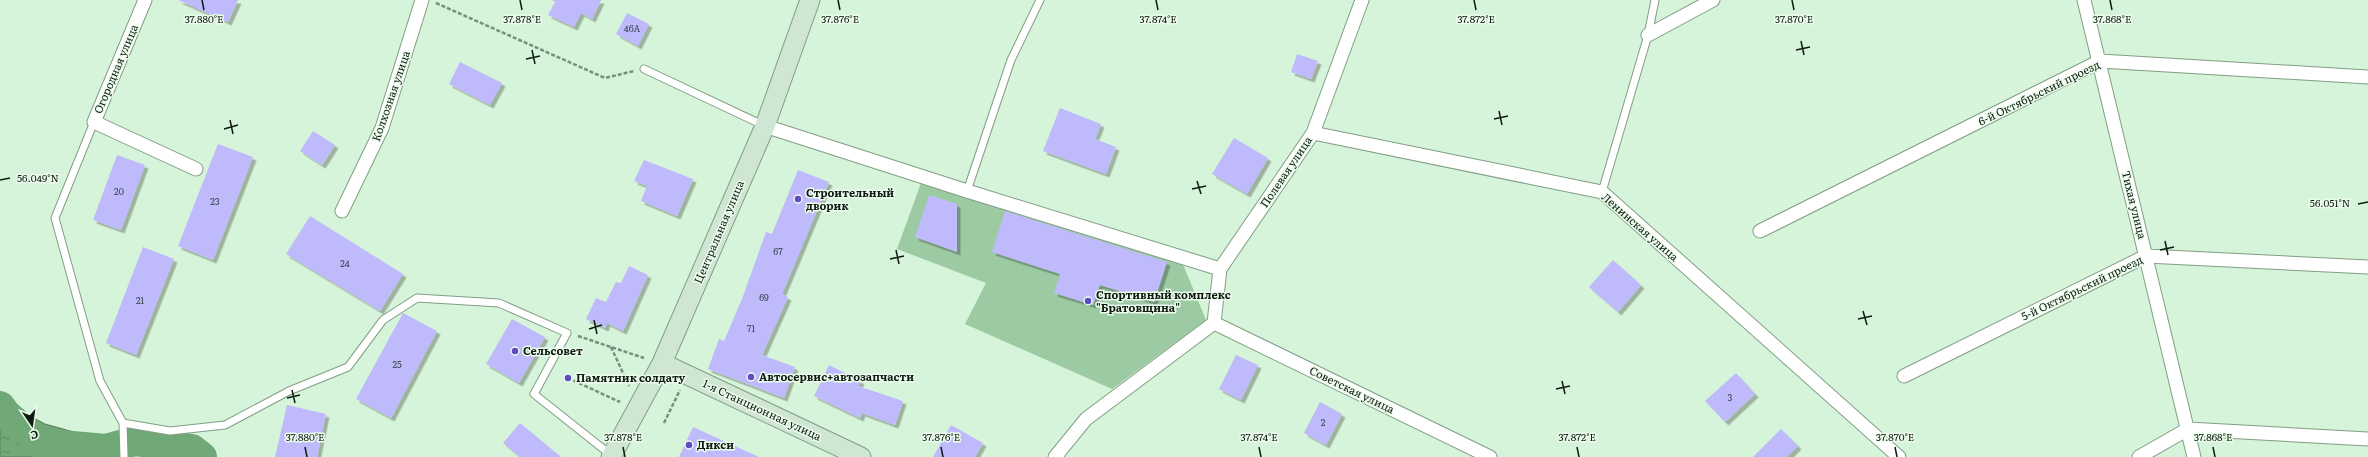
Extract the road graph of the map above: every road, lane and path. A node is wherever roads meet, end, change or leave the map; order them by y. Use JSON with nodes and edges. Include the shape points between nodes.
{"nodes":[{"id":1,"x":145,"y":0,"type":"edge"},
{"id":2,"x":422,"y":0,"type":"edge"},
{"id":3,"x":430,"y":0,"type":"edge"},
{"id":4,"x":810,"y":0,"type":"edge"},
{"id":5,"x":1040,"y":0,"type":"edge"},
{"id":6,"x":1362,"y":0,"type":"edge"},
{"id":7,"x":1655,"y":0,"type":"edge"},
{"id":8,"x":1713,"y":0,"type":"edge"},
{"id":9,"x":2084,"y":0,"type":"edge"},
{"id":10,"x":1648,"y":35,"type":"junction"},
{"id":11,"x":2100,"y":61,"type":"junction"},
{"id":12,"x":644,"y":69,"type":"joint"},
{"id":13,"x":2368,"y":77,"type":"edge"},
{"id":14,"x":94,"y":122,"type":"junction"},
{"id":15,"x":765,"y":126,"type":"junction"},
{"id":16,"x":1313,"y":134,"type":"junction"},
{"id":17,"x":196,"y":168,"type":"dead end"},
{"id":18,"x":1602,"y":192,"type":"junction"},
{"id":19,"x":966,"y":194,"type":"junction"},
{"id":20,"x":342,"y":211,"type":"dead end"},
{"id":21,"x":1760,"y":231,"type":"dead end"},
{"id":22,"x":2146,"y":256,"type":"junction"},
{"id":23,"x":2368,"y":267,"type":"edge"},
{"id":24,"x":1220,"y":269,"type":"junction"},
{"id":25,"x":1214,"y":323,"type":"junction"},
{"id":26,"x":568,"y":333,"type":"junction"},
{"id":27,"x":611,"y":347,"type":"junction"},
{"id":28,"x":644,"y":358,"type":"dead end"},
{"id":29,"x":662,"y":363,"type":"junction"},
{"id":30,"x":686,"y":375,"type":"junction"},
{"id":31,"x":1904,"y":376,"type":"dead end"},
{"id":32,"x":568,"y":378,"type":"dead end"},
{"id":33,"x":629,"y":386,"type":"dead end"},
{"id":34,"x":620,"y":402,"type":"dead end"},
{"id":35,"x":123,"y":423,"type":"junction"},
{"id":36,"x":664,"y":423,"type":"dead end"},
{"id":37,"x":2188,"y":429,"type":"junction"},
{"id":38,"x":2368,"y":439,"type":"edge"},
{"id":39,"x":611,"y":456,"type":"edge"},
{"id":40,"x":124,"y":457,"type":"edge"},
{"id":41,"x":861,"y":457,"type":"edge"},
{"id":42,"x":1055,"y":457,"type":"edge"},
{"id":43,"x":1490,"y":457,"type":"edge"},
{"id":44,"x":1899,"y":457,"type":"edge"},
{"id":45,"x":2139,"y":457,"type":"edge"},
{"id":46,"x":2194,"y":457,"type":"edge"}],
"edges":[{"from":1,"to":14,"type":"street","name":"Огородная улица"},
{"from":2,"to":20,"type":"street","name":"Колхозная улица","via":[[382,128]]},
{"from":3,"to":12,"type":"path","via":[[605,78]]},
{"from":4,"to":15,"type":"main road","name":"Центральная улица"},
{"from":5,"to":19,"type":"lane","via":[[1011,60]]},
{"from":6,"to":16,"type":"street","name":"Полевая улица"},
{"from":7,"to":10,"type":"lane"},
{"from":8,"to":10,"type":"street"},
{"from":9,"to":11,"type":"street","name":"Тихая улица"},
{"from":10,"to":18,"type":"lane"},
{"from":11,"to":13,"type":"street","name":"6-й Октябрьский проезд"},
{"from":11,"to":21,"type":"street","name":"6-й Октябрьский проезд"},
{"from":11,"to":22,"type":"street","name":"Тихая улица"},
{"from":12,"to":15,"type":"lane"},
{"from":14,"to":17,"type":"street","name":"Огородная улица"},
{"from":14,"to":35,"type":"lane","via":[[55,218],[100,381]]},
{"from":15,"to":19,"type":"street"},
{"from":15,"to":29,"type":"main road","name":"Центральная улица"},
{"from":16,"to":18,"type":"street","name":"Ленинская улица"},
{"from":16,"to":24,"type":"street","name":"Полевая улица"},
{"from":18,"to":44,"type":"street","name":"Ленинская улица"},
{"from":19,"to":24,"type":"street"},
{"from":22,"to":23,"type":"street","name":"5-й Октябрьский проезд"},
{"from":22,"to":31,"type":"street","name":"5-й Октябрьский проезд"},
{"from":22,"to":37,"type":"street","name":"Тихая улица"},
{"from":24,"to":25,"type":"street"},
{"from":25,"to":42,"type":"street","via":[[1086,418]]},
{"from":25,"to":43,"type":"street","name":"Советская улица"},
{"from":26,"to":27,"type":"path"},
{"from":26,"to":35,"type":"lane","via":[[499,304],[417,298],[383,320],[348,367],[289,391],[225,425],[170,432]]},
{"from":26,"to":39,"type":"lane","via":[[534,394]]},
{"from":27,"to":28,"type":"path"},
{"from":27,"to":33,"type":"path"},
{"from":29,"to":30,"type":"main road","name":"1-я Станционная улица"},
{"from":29,"to":39,"type":"main road","name":"Центральная улица"},
{"from":30,"to":36,"type":"path"},
{"from":30,"to":41,"type":"main road","name":"1-я Станционная улица"},
{"from":32,"to":34,"type":"path"},
{"from":35,"to":40,"type":"lane"},
{"from":37,"to":38,"type":"street"},
{"from":37,"to":45,"type":"street"},
{"from":37,"to":46,"type":"street","name":"Тихая улица"}]}
